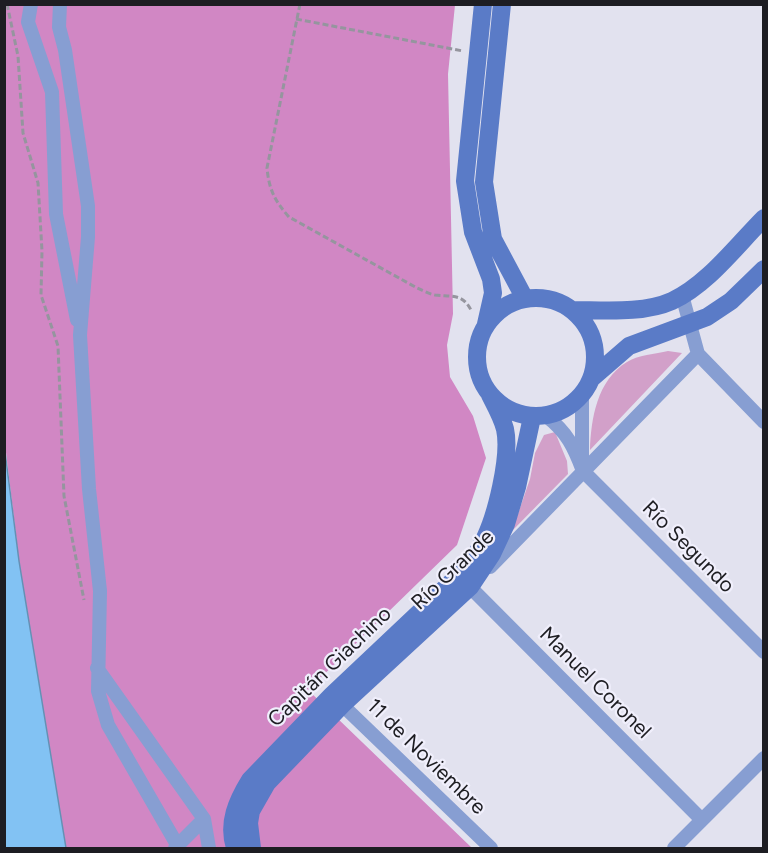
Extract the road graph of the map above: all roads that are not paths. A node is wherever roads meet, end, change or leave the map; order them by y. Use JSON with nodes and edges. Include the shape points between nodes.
{"nodes":[{"id":1,"x":31,"y":4,"type":"edge"},
{"id":2,"x":60,"y":4,"type":"edge"},
{"id":3,"x":483,"y":4,"type":"edge"},
{"id":4,"x":502,"y":4,"type":"edge"},
{"id":5,"x":764,"y":218,"type":"edge"},
{"id":6,"x":764,"y":269,"type":"edge"},
{"id":7,"x":682,"y":295,"type":"junction"},
{"id":8,"x":525,"y":299,"type":"junction"},
{"id":9,"x":572,"y":310,"type":"junction"},
{"id":10,"x":690,"y":323,"type":"junction"},
{"id":11,"x":484,"y":328,"type":"junction"},
{"id":12,"x":80,"y":335,"type":"junction"},
{"id":13,"x":698,"y":354,"type":"junction"},
{"id":14,"x":592,"y":378,"type":"junction"},
{"id":15,"x":582,"y":394,"type":"junction"},
{"id":16,"x":489,"y":395,"type":"junction"},
{"id":17,"x":539,"y":416,"type":"junction"},
{"id":18,"x":764,"y":422,"type":"edge"},
{"id":19,"x":583,"y":471,"type":"junction"},
{"id":20,"x":464,"y":581,"type":"junction"},
{"id":21,"x":764,"y":652,"type":"edge"},
{"id":22,"x":97,"y":669,"type":"junction"},
{"id":23,"x":337,"y":700,"type":"junction"},
{"id":24,"x":764,"y":758,"type":"edge"},
{"id":25,"x":204,"y":819,"type":"junction"},
{"id":26,"x":702,"y":820,"type":"junction"},
{"id":27,"x":178,"y":848,"type":"edge"},
{"id":28,"x":209,"y":849,"type":"edge"},
{"id":29,"x":235,"y":849,"type":"edge"},
{"id":30,"x":252,"y":849,"type":"edge"},
{"id":31,"x":491,"y":849,"type":"edge"},
{"id":32,"x":674,"y":849,"type":"edge"}],
"edges":[{"from":1,"to":12,"type":"street","via":[[28,21],[52,92],[56,214]]},
{"from":2,"to":12,"type":"street","via":[[59,27],[88,206]]},
{"from":3,"to":11,"type":"main road","via":[[465,181],[473,232],[493,293]]},
{"from":4,"to":8,"type":"main road","via":[[484,182],[493,239]]},
{"from":5,"to":7,"type":"main road","via":[[706,277]]},
{"from":6,"to":10,"type":"main road","via":[[731,301]]},
{"from":7,"to":9,"type":"main road","via":[[652,307]]},
{"from":7,"to":10,"type":"street"},
{"from":8,"to":9,"type":"main road","via":[[549,300]]},
{"from":8,"to":11,"type":"main road","via":[[510,304]]},
{"from":9,"to":14,"type":"main road","via":[[593,341]]},
{"from":10,"to":13,"type":"street"},
{"from":10,"to":14,"type":"main road","via":[[629,346]]},
{"from":11,"to":16,"type":"main road","via":[[477,348],[477,364]]},
{"from":12,"to":22,"type":"street","via":[[88,489],[100,591]]},
{"from":13,"to":18,"type":"street"},
{"from":13,"to":19,"type":"street","name":"Río Grande"},
{"from":14,"to":15,"type":"main road"},
{"from":15,"to":17,"type":"main road","via":[[572,404]]},
{"from":15,"to":19,"type":"street"},
{"from":16,"to":17,"type":"main road","via":[[516,413]]},
{"from":16,"to":20,"type":"main road","via":[[505,427],[504,470],[484,541]]},
{"from":17,"to":19,"type":"street","via":[[563,429]]},
{"from":17,"to":20,"type":"main road","via":[[530,434],[506,524],[492,554]]},
{"from":19,"to":20,"type":"street","name":"Río Grande"},
{"from":19,"to":21,"type":"street","name":"Río Segundo"},
{"from":20,"to":23,"type":"main road","name":"Río Grande"},
{"from":20,"to":26,"type":"street","name":"Manuel Coronel"},
{"from":22,"to":25,"type":"street"},
{"from":22,"to":27,"type":"street","via":[[98,691],[108,725]]},
{"from":23,"to":29,"type":"main road","name":"Capitán Giachino","via":[[250,780],[231,824]]},
{"from":23,"to":30,"type":"main road","name":"Río Grande","via":[[267,783],[251,811]]},
{"from":23,"to":31,"type":"street","name":"11 de Noviembre"},
{"from":24,"to":26,"type":"street"},
{"from":25,"to":27,"type":"street"},
{"from":25,"to":28,"type":"street"},
{"from":26,"to":32,"type":"street"}]}
